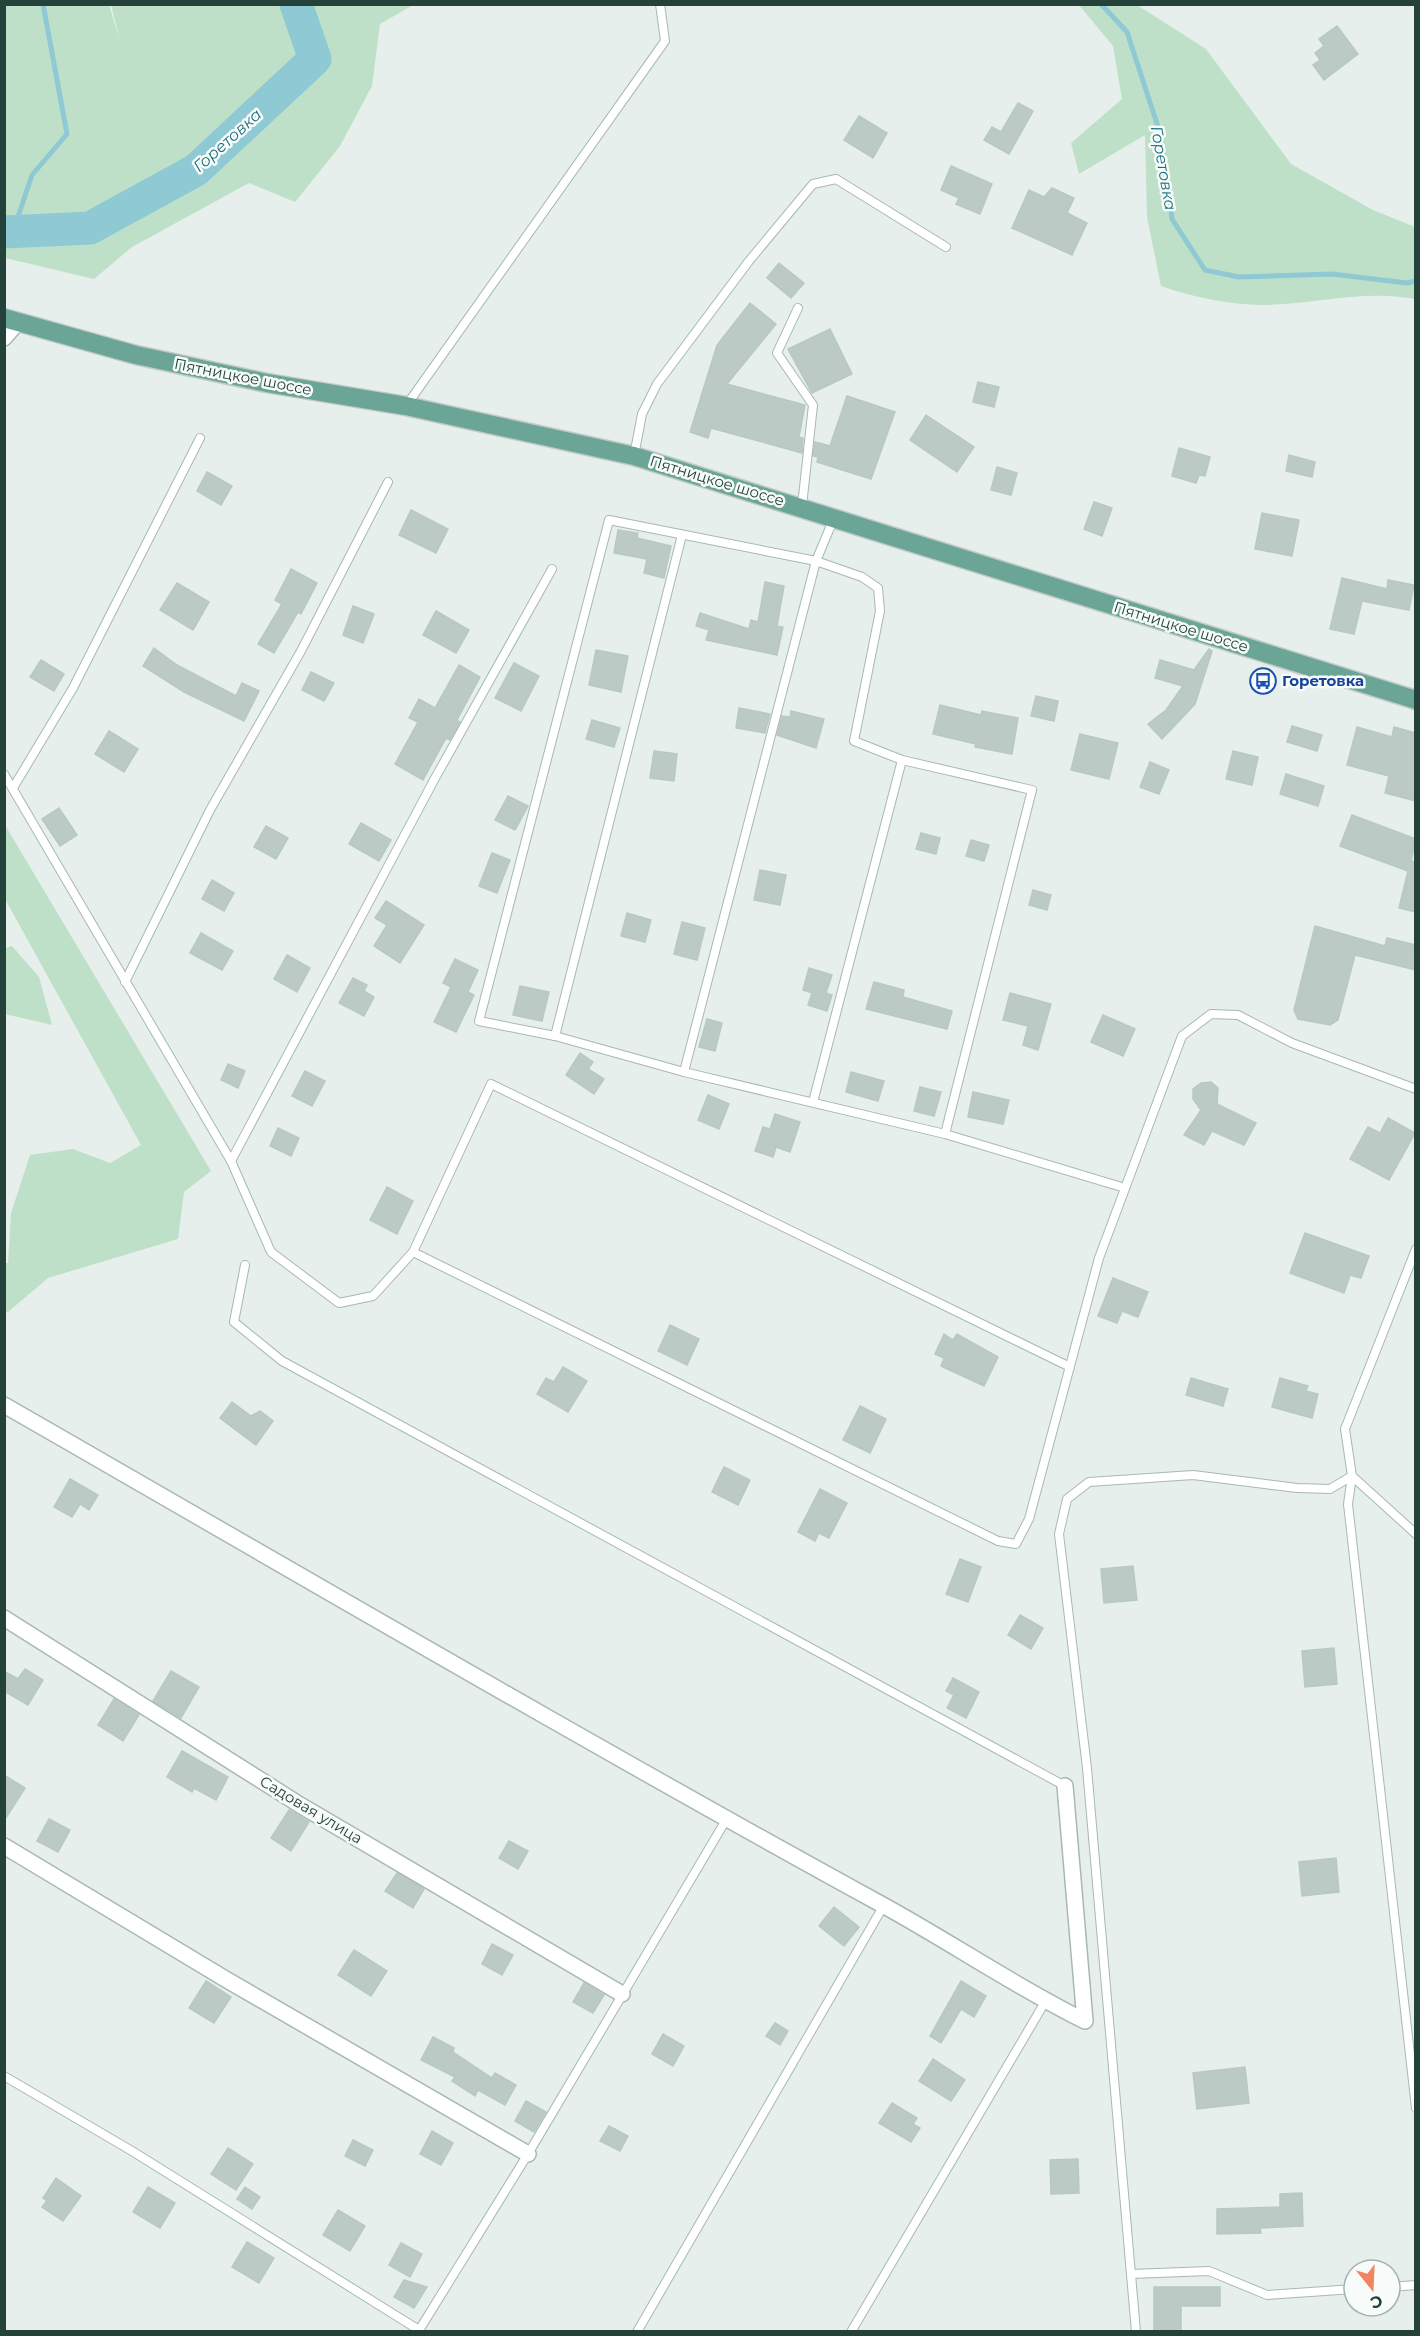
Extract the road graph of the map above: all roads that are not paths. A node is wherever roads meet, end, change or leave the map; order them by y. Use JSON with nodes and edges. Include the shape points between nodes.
{"nodes":[{"id":1,"x":660,"y":4,"type":"edge"},
{"id":2,"x":946,"y":247,"type":"dead end"},
{"id":3,"x":798,"y":308,"type":"dead end"},
{"id":4,"x":11,"y":320,"type":"edge"},
{"id":5,"x":4,"y":338,"type":"edge"},
{"id":6,"x":406,"y":406,"type":"junction"},
{"id":7,"x":200,"y":438,"type":"dead end"},
{"id":8,"x":634,"y":456,"type":"junction"},
{"id":9,"x":388,"y":482,"type":"dead end"},
{"id":10,"x":802,"y":506,"type":"junction"},
{"id":11,"x":835,"y":516,"type":"junction"},
{"id":12,"x":682,"y":535,"type":"junction"},
{"id":13,"x":816,"y":561,"type":"junction"},
{"id":14,"x":552,"y":569,"type":"dead end"},
{"id":15,"x":1416,"y":700,"type":"edge"},
{"id":16,"x":902,"y":760,"type":"junction"},
{"id":17,"x":4,"y":774,"type":"edge"},
{"id":18,"x":13,"y":789,"type":"junction"},
{"id":19,"x":125,"y":982,"type":"junction"},
{"id":20,"x":555,"y":1036,"type":"junction"},
{"id":21,"x":684,"y":1072,"type":"junction"},
{"id":22,"x":1416,"y":1089,"type":"edge"},
{"id":23,"x":813,"y":1102,"type":"junction"},
{"id":24,"x":945,"y":1134,"type":"junction"},
{"id":25,"x":231,"y":1161,"type":"junction"},
{"id":26,"x":1125,"y":1188,"type":"junction"},
{"id":27,"x":1416,"y":1249,"type":"edge"},
{"id":28,"x":413,"y":1252,"type":"junction"},
{"id":29,"x":245,"y":1265,"type":"dead end"},
{"id":30,"x":1070,"y":1367,"type":"junction"},
{"id":31,"x":4,"y":1405,"type":"edge"},
{"id":32,"x":1352,"y":1476,"type":"junction"},
{"id":33,"x":1416,"y":1534,"type":"edge"},
{"id":34,"x":4,"y":1618,"type":"edge"},
{"id":35,"x":1065,"y":1786,"type":"joint"},
{"id":36,"x":726,"y":1820,"type":"junction"},
{"id":37,"x":4,"y":1846,"type":"edge"},
{"id":38,"x":884,"y":1905,"type":"junction"},
{"id":39,"x":622,"y":1994,"type":"junction"},
{"id":40,"x":1045,"y":2002,"type":"junction"},
{"id":41,"x":1413,"y":2053,"type":"edge"},
{"id":42,"x":4,"y":2076,"type":"edge"},
{"id":43,"x":1416,"y":2108,"type":"edge"},
{"id":44,"x":528,"y":2154,"type":"junction"},
{"id":45,"x":1131,"y":2274,"type":"junction"},
{"id":46,"x":1342,"y":2290,"type":"edge"},
{"id":47,"x":419,"y":2331,"type":"edge"},
{"id":48,"x":637,"y":2331,"type":"edge"},
{"id":49,"x":851,"y":2331,"type":"edge"},
{"id":50,"x":1136,"y":2331,"type":"edge"}],
"edges":[{"from":1,"to":6,"type":"lane","via":[[665,41]]},
{"from":2,"to":8,"type":"lane","via":[[836,179],[813,184],[749,261],[657,384],[642,414]]},
{"from":3,"to":10,"type":"lane","via":[[777,353],[813,405]]},
{"from":4,"to":5,"type":"street"},
{"from":4,"to":6,"type":"main road","name":"Пятницкое шоссе","via":[[167,362]]},
{"from":6,"to":8,"type":"main road","name":"Пятницкое шоссе"},
{"from":7,"to":18,"type":"lane","via":[[73,688]]},
{"from":8,"to":10,"type":"main road","name":"Пятницкое шоссе"},
{"from":9,"to":19,"type":"lane","via":[[301,651],[210,810]]},
{"from":10,"to":11,"type":"main road","name":"Пятницкое шоссе"},
{"from":11,"to":13,"type":"lane"},
{"from":11,"to":15,"type":"main road","name":"Пятницкое шоссе"},
{"from":12,"to":13,"type":"lane"},
{"from":12,"to":20,"type":"lane"},
{"from":12,"to":20,"type":"lane","via":[[609,520],[479,1021]]},
{"from":13,"to":16,"type":"lane","via":[[862,577],[878,588],[880,611],[854,741]]},
{"from":13,"to":21,"type":"lane"},
{"from":14,"to":25,"type":"lane","via":[[434,780]]},
{"from":16,"to":23,"type":"lane"},
{"from":16,"to":24,"type":"lane","via":[[1032,790]]},
{"from":17,"to":18,"type":"lane"},
{"from":18,"to":19,"type":"lane"},
{"from":19,"to":25,"type":"lane"},
{"from":20,"to":21,"type":"lane"},
{"from":21,"to":23,"type":"lane"},
{"from":22,"to":26,"type":"lane","via":[[1292,1043],[1238,1015],[1211,1014],[1182,1036]]},
{"from":23,"to":24,"type":"lane"},
{"from":24,"to":26,"type":"lane"},
{"from":25,"to":28,"type":"lane","via":[[271,1251],[339,1303],[373,1296]]},
{"from":26,"to":30,"type":"lane","via":[[1099,1258]]},
{"from":27,"to":32,"type":"lane","via":[[1345,1429]]},
{"from":28,"to":30,"type":"lane","via":[[491,1084]]},
{"from":28,"to":30,"type":"lane","via":[[998,1541],[1016,1544],[1029,1519]]},
{"from":29,"to":35,"type":"lane","via":[[234,1322],[282,1361]]},
{"from":31,"to":36,"type":"street"},
{"from":32,"to":33,"type":"lane"},
{"from":32,"to":41,"type":"lane","via":[[1348,1504]]},
{"from":32,"to":45,"type":"lane","via":[[1330,1489],[1193,1475],[1089,1482],[1067,1499],[1059,1534],[1087,1768]]},
{"from":34,"to":39,"type":"street","name":"Садовая улица","via":[[300,1805]]},
{"from":35,"to":40,"type":"street","via":[[1085,2021]]},
{"from":36,"to":38,"type":"street"},
{"from":36,"to":39,"type":"lane"},
{"from":37,"to":44,"type":"street"},
{"from":38,"to":40,"type":"street"},
{"from":38,"to":48,"type":"lane"},
{"from":39,"to":44,"type":"lane"},
{"from":40,"to":49,"type":"lane"},
{"from":41,"to":43,"type":"lane"},
{"from":42,"to":47,"type":"lane","via":[[132,2151]]},
{"from":44,"to":47,"type":"lane"},
{"from":45,"to":46,"type":"lane","via":[[1209,2271],[1267,2295]]},
{"from":45,"to":50,"type":"lane"}]}
